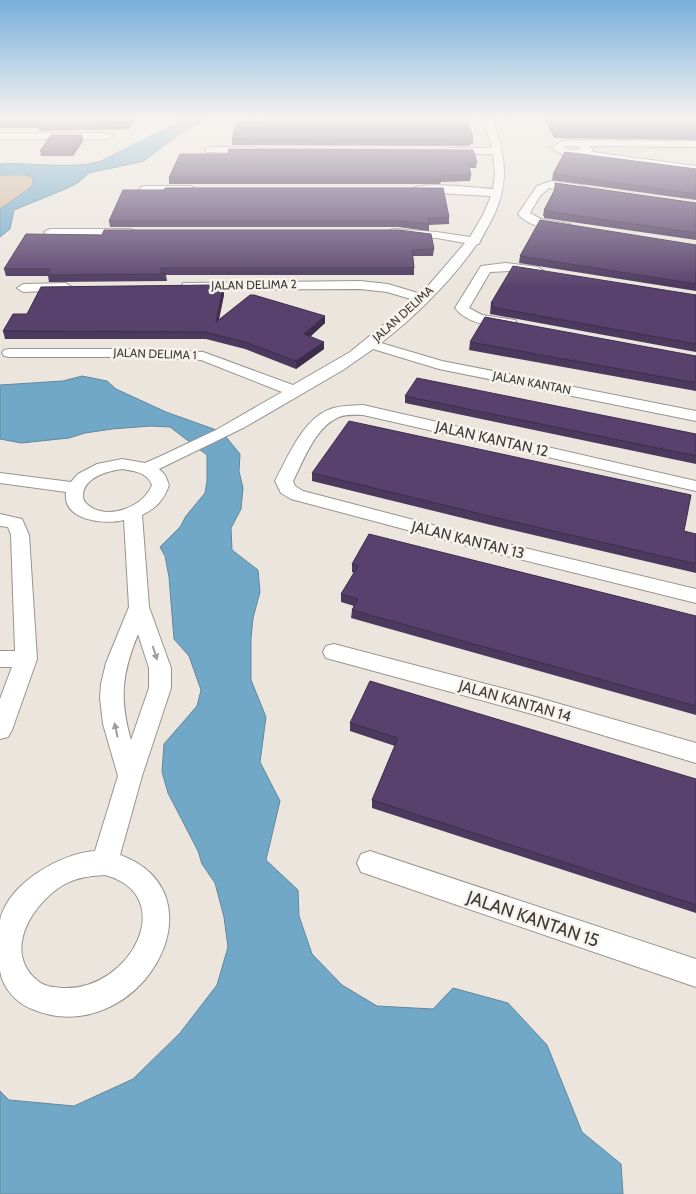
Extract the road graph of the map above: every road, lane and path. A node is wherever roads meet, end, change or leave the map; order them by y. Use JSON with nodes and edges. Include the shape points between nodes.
{"nodes":[{"id":1,"x":499,"y":175,"type":"edge"},
{"id":2,"x":145,"y":189,"type":"edge"},
{"id":3,"x":203,"y":189,"type":"edge"},
{"id":4,"x":408,"y":189,"type":"edge"},
{"id":5,"x":592,"y":190,"type":"edge"},
{"id":6,"x":497,"y":193,"type":"junction"},
{"id":7,"x":575,"y":228,"type":"edge"},
{"id":8,"x":50,"y":232,"type":"edge"},
{"id":9,"x":139,"y":232,"type":"edge"},
{"id":10,"x":378,"y":232,"type":"edge"},
{"id":11,"x":475,"y":241,"type":"junction"},
{"id":12,"x":549,"y":272,"type":"edge"},
{"id":13,"x":171,"y":286,"type":"edge"},
{"id":14,"x":82,"y":287,"type":"edge"},
{"id":15,"x":22,"y":288,"type":"dead end"},
{"id":16,"x":424,"y":299,"type":"junction"},
{"id":17,"x":523,"y":326,"type":"edge"},
{"id":18,"x":370,"y":344,"type":"junction"},
{"id":19,"x":9,"y":353,"type":"dead end"},
{"id":20,"x":294,"y":391,"type":"junction"},
{"id":21,"x":696,"y":416,"type":"edge"},
{"id":22,"x":302,"y":447,"type":"joint"},
{"id":23,"x":148,"y":468,"type":"junction"},
{"id":24,"x":0,"y":478,"type":"edge"},
{"id":25,"x":696,"y":486,"type":"edge"},
{"id":26,"x":75,"y":488,"type":"junction"},
{"id":27,"x":133,"y":513,"type":"junction"},
{"id":28,"x":0,"y":520,"type":"edge"},
{"id":29,"x":696,"y":596,"type":"edge"},
{"id":30,"x":139,"y":607,"type":"junction"},
{"id":31,"x":334,"y":652,"type":"dead end"},
{"id":32,"x":0,"y":659,"type":"edge"},
{"id":33,"x":26,"y":659,"type":"junction"},
{"id":34,"x":0,"y":730,"type":"edge"},
{"id":35,"x":696,"y":753,"type":"edge"},
{"id":36,"x":130,"y":776,"type":"junction"},
{"id":37,"x":105,"y":863,"type":"junction"},
{"id":38,"x":370,"y":863,"type":"dead end"},
{"id":39,"x":6,"y":926,"type":"edge"},
{"id":40,"x":6,"y":969,"type":"edge"},
{"id":41,"x":696,"y":973,"type":"edge"}],
"edges":[{"from":1,"to":6,"type":"street","name":"JALAN DELIMA"},
{"from":2,"to":3,"type":"street"},
{"from":4,"to":6,"type":"street"},
{"from":5,"to":7,"type":"street","via":[[544,185],[524,214],[528,219]]},
{"from":6,"to":11,"type":"street","name":"JALAN DELIMA"},
{"from":8,"to":9,"type":"street"},
{"from":10,"to":11,"type":"street","via":[[421,233]]},
{"from":11,"to":16,"type":"street","name":"JALAN DELIMA"},
{"from":12,"to":17,"type":"street","via":[[510,266],[485,269],[462,308],[466,313]]},
{"from":13,"to":16,"type":"street","name":"JALAN DELIMA 2","via":[[360,285],[388,288]]},
{"from":14,"to":15,"type":"street"},
{"from":16,"to":18,"type":"street","name":"JALAN DELIMA"},
{"from":18,"to":20,"type":"street","name":"JALAN DELIMA"},
{"from":18,"to":21,"type":"street","name":"JALAN KANTAN","via":[[439,365]]},
{"from":19,"to":20,"type":"street","name":"JALAN DELIMA 1","via":[[203,356]]},
{"from":20,"to":23,"type":"street","name":"JALAN DELIMA","via":[[185,453]]},
{"from":22,"to":25,"type":"street","name":"JALAN KANTAN 12","via":[[319,424],[332,414],[363,410]]},
{"from":22,"to":29,"type":"street","name":"JALAN KANTAN 13","via":[[284,481],[288,489],[297,495]]},
{"from":23,"to":26,"type":"street","via":[[122,464],[107,466],[93,471]]},
{"from":23,"to":27,"type":"street","via":[[157,474],[161,482],[160,491],[155,500]]},
{"from":24,"to":26,"type":"street"},
{"from":26,"to":27,"type":"street","via":[[76,504],[92,515]]},
{"from":27,"to":30,"type":"street"},
{"from":28,"to":33,"type":"street","via":[[16,523],[20,535]]},
{"from":36,"to":30,"type":"street","one_way":true,"via":[[115,729],[112,696],[114,672]]},
{"from":30,"to":36,"type":"street","one_way":true,"via":[[160,668],[160,688]]},
{"from":31,"to":35,"type":"street","name":"JALAN KANTAN 14"},
{"from":32,"to":33,"type":"street"},
{"from":33,"to":34,"type":"street"},
{"from":36,"to":37,"type":"street"},
{"from":37,"to":39,"type":"street","via":[[82,865],[52,878],[38,887]]},
{"from":37,"to":40,"type":"street","via":[[126,869],[143,882],[153,900],[157,922],[152,946],[138,969],[109,992],[92,1000],[67,1005],[44,1000],[24,989]]},
{"from":38,"to":41,"type":"street","name":"JALAN KANTAN 15"},
{"from":39,"to":40,"type":"street"}]}
